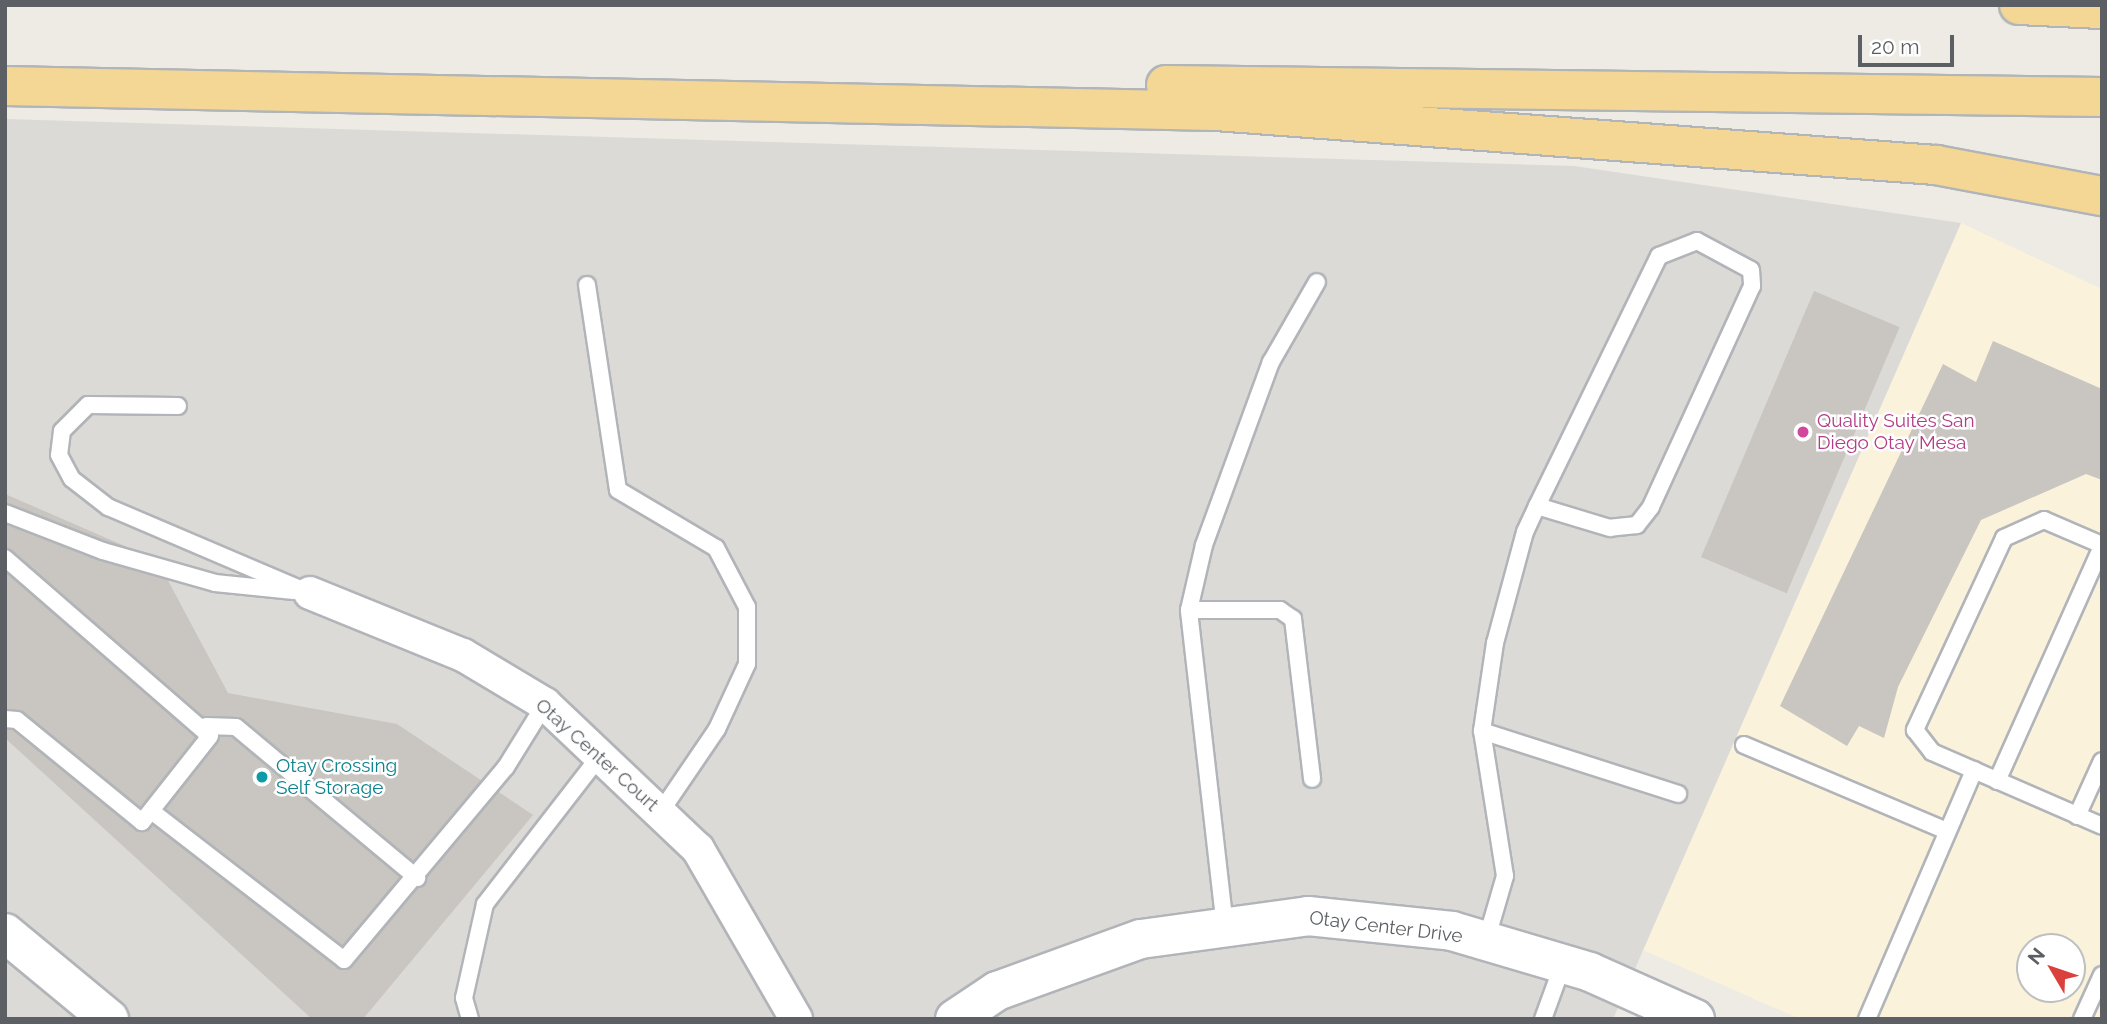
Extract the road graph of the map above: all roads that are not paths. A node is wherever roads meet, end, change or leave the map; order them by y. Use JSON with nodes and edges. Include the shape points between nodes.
{"nodes":[{"id":1,"x":2019,"y":5,"type":"edge"},
{"id":2,"x":2102,"y":9,"type":"edge"},
{"id":3,"x":5,"y":86,"type":"edge"},
{"id":4,"x":2102,"y":97,"type":"edge"},
{"id":5,"x":860,"y":99,"type":"junction"},
{"id":6,"x":2102,"y":196,"type":"edge"},
{"id":7,"x":1317,"y":282,"type":"dead end"},
{"id":8,"x":587,"y":285,"type":"dead end"},
{"id":9,"x":178,"y":406,"type":"dead end"},
{"id":10,"x":1537,"y":506,"type":"junction"},
{"id":11,"x":5,"y":513,"type":"edge"},
{"id":12,"x":2102,"y":546,"type":"edge"},
{"id":13,"x":5,"y":558,"type":"edge"},
{"id":14,"x":310,"y":593,"type":"junction"},
{"id":15,"x":1189,"y":610,"type":"junction"},
{"id":16,"x":545,"y":704,"type":"junction"},
{"id":17,"x":5,"y":719,"type":"edge"},
{"id":18,"x":206,"y":726,"type":"junction"},
{"id":19,"x":1482,"y":731,"type":"junction"},
{"id":20,"x":1744,"y":745,"type":"dead end"},
{"id":21,"x":600,"y":756,"type":"junction"},
{"id":22,"x":2102,"y":761,"type":"edge"},
{"id":23,"x":1974,"y":770,"type":"junction"},
{"id":24,"x":1312,"y":779,"type":"dead end"},
{"id":25,"x":1997,"y":781,"type":"junction"},
{"id":26,"x":1678,"y":794,"type":"dead end"},
{"id":27,"x":154,"y":813,"type":"junction"},
{"id":28,"x":660,"y":813,"type":"junction"},
{"id":29,"x":2077,"y":816,"type":"junction"},
{"id":30,"x":2102,"y":827,"type":"edge"},
{"id":31,"x":1947,"y":831,"type":"junction"},
{"id":32,"x":417,"y":877,"type":"junction"},
{"id":33,"x":1225,"y":927,"type":"junction"},
{"id":34,"x":5,"y":933,"type":"edge"},
{"id":35,"x":1486,"y":941,"type":"junction"},
{"id":36,"x":1563,"y":964,"type":"junction"},
{"id":37,"x":2102,"y":975,"type":"edge"},
{"id":38,"x":109,"y":1019,"type":"edge"},
{"id":39,"x":470,"y":1019,"type":"edge"},
{"id":40,"x":796,"y":1019,"type":"edge"},
{"id":41,"x":955,"y":1019,"type":"edge"},
{"id":42,"x":1543,"y":1019,"type":"edge"},
{"id":43,"x":1695,"y":1019,"type":"edge"},
{"id":44,"x":1867,"y":1019,"type":"edge"},
{"id":45,"x":2082,"y":1019,"type":"edge"}],
"edges":[{"from":1,"to":2,"type":"highway"},
{"from":3,"to":5,"type":"highway"},
{"from":4,"to":5,"type":"highway","via":[[1284,83],[930,89]]},
{"from":5,"to":6,"type":"highway","via":[[932,108],[1230,111],[1702,143],[1936,165]]},
{"from":7,"to":15,"type":"lane","via":[[1271,362],[1204,545]]},
{"from":8,"to":28,"type":"lane","via":[[618,490],[716,548],[747,607],[747,664],[717,729]]},
{"from":9,"to":14,"type":"lane","via":[[88,405],[62,431],[59,455],[72,479],[108,507]]},
{"from":10,"to":10,"type":"lane","via":[[1659,256],[1697,241],[1751,270],[1752,286],[1651,507],[1637,525],[1610,528]]},
{"from":10,"to":19,"type":"lane","via":[[1495,643]]},
{"from":11,"to":14,"type":"lane","via":[[103,551],[215,583]]},
{"from":12,"to":23,"type":"lane","via":[[2044,520],[2004,538],[1915,730],[1932,752]]},
{"from":12,"to":25,"type":"lane"},
{"from":13,"to":18,"type":"lane"},
{"from":14,"to":16,"type":"street","name":"Otay Center Court","via":[[463,655]]},
{"from":15,"to":24,"type":"lane","via":[[1280,610],[1293,619]]},
{"from":15,"to":33,"type":"lane"},
{"from":16,"to":21,"type":"street","name":"Otay Center Court"},
{"from":16,"to":32,"type":"lane","via":[[506,767]]},
{"from":17,"to":27,"type":"lane","via":[[17,720],[134,820]]},
{"from":18,"to":27,"type":"lane","via":[[207,744]]},
{"from":18,"to":32,"type":"lane","via":[[236,727]]},
{"from":19,"to":26,"type":"lane"},
{"from":19,"to":35,"type":"lane","via":[[1505,876]]},
{"from":20,"to":31,"type":"lane"},
{"from":21,"to":28,"type":"street","name":"Otay Center Court"},
{"from":21,"to":39,"type":"lane","via":[[485,904],[464,998]]},
{"from":22,"to":29,"type":"lane"},
{"from":23,"to":25,"type":"lane"},
{"from":23,"to":31,"type":"lane"},
{"from":25,"to":29,"type":"lane"},
{"from":27,"to":32,"type":"lane","via":[[344,960]]},
{"from":28,"to":40,"type":"street","name":"Otay Center Court","via":[[698,849]]},
{"from":29,"to":30,"type":"lane"},
{"from":31,"to":44,"type":"lane"},
{"from":33,"to":35,"type":"street","name":"Otay Center Drive","via":[[1308,916],[1452,931]]},
{"from":33,"to":41,"type":"street","name":"Otay Center Drive","via":[[1141,939],[997,990]]},
{"from":34,"to":38,"type":"street"},
{"from":35,"to":36,"type":"street","name":"Otay Center Drive"},
{"from":36,"to":42,"type":"lane"},
{"from":36,"to":43,"type":"street","name":"Otay Center Drive"},
{"from":37,"to":45,"type":"lane"}]}
